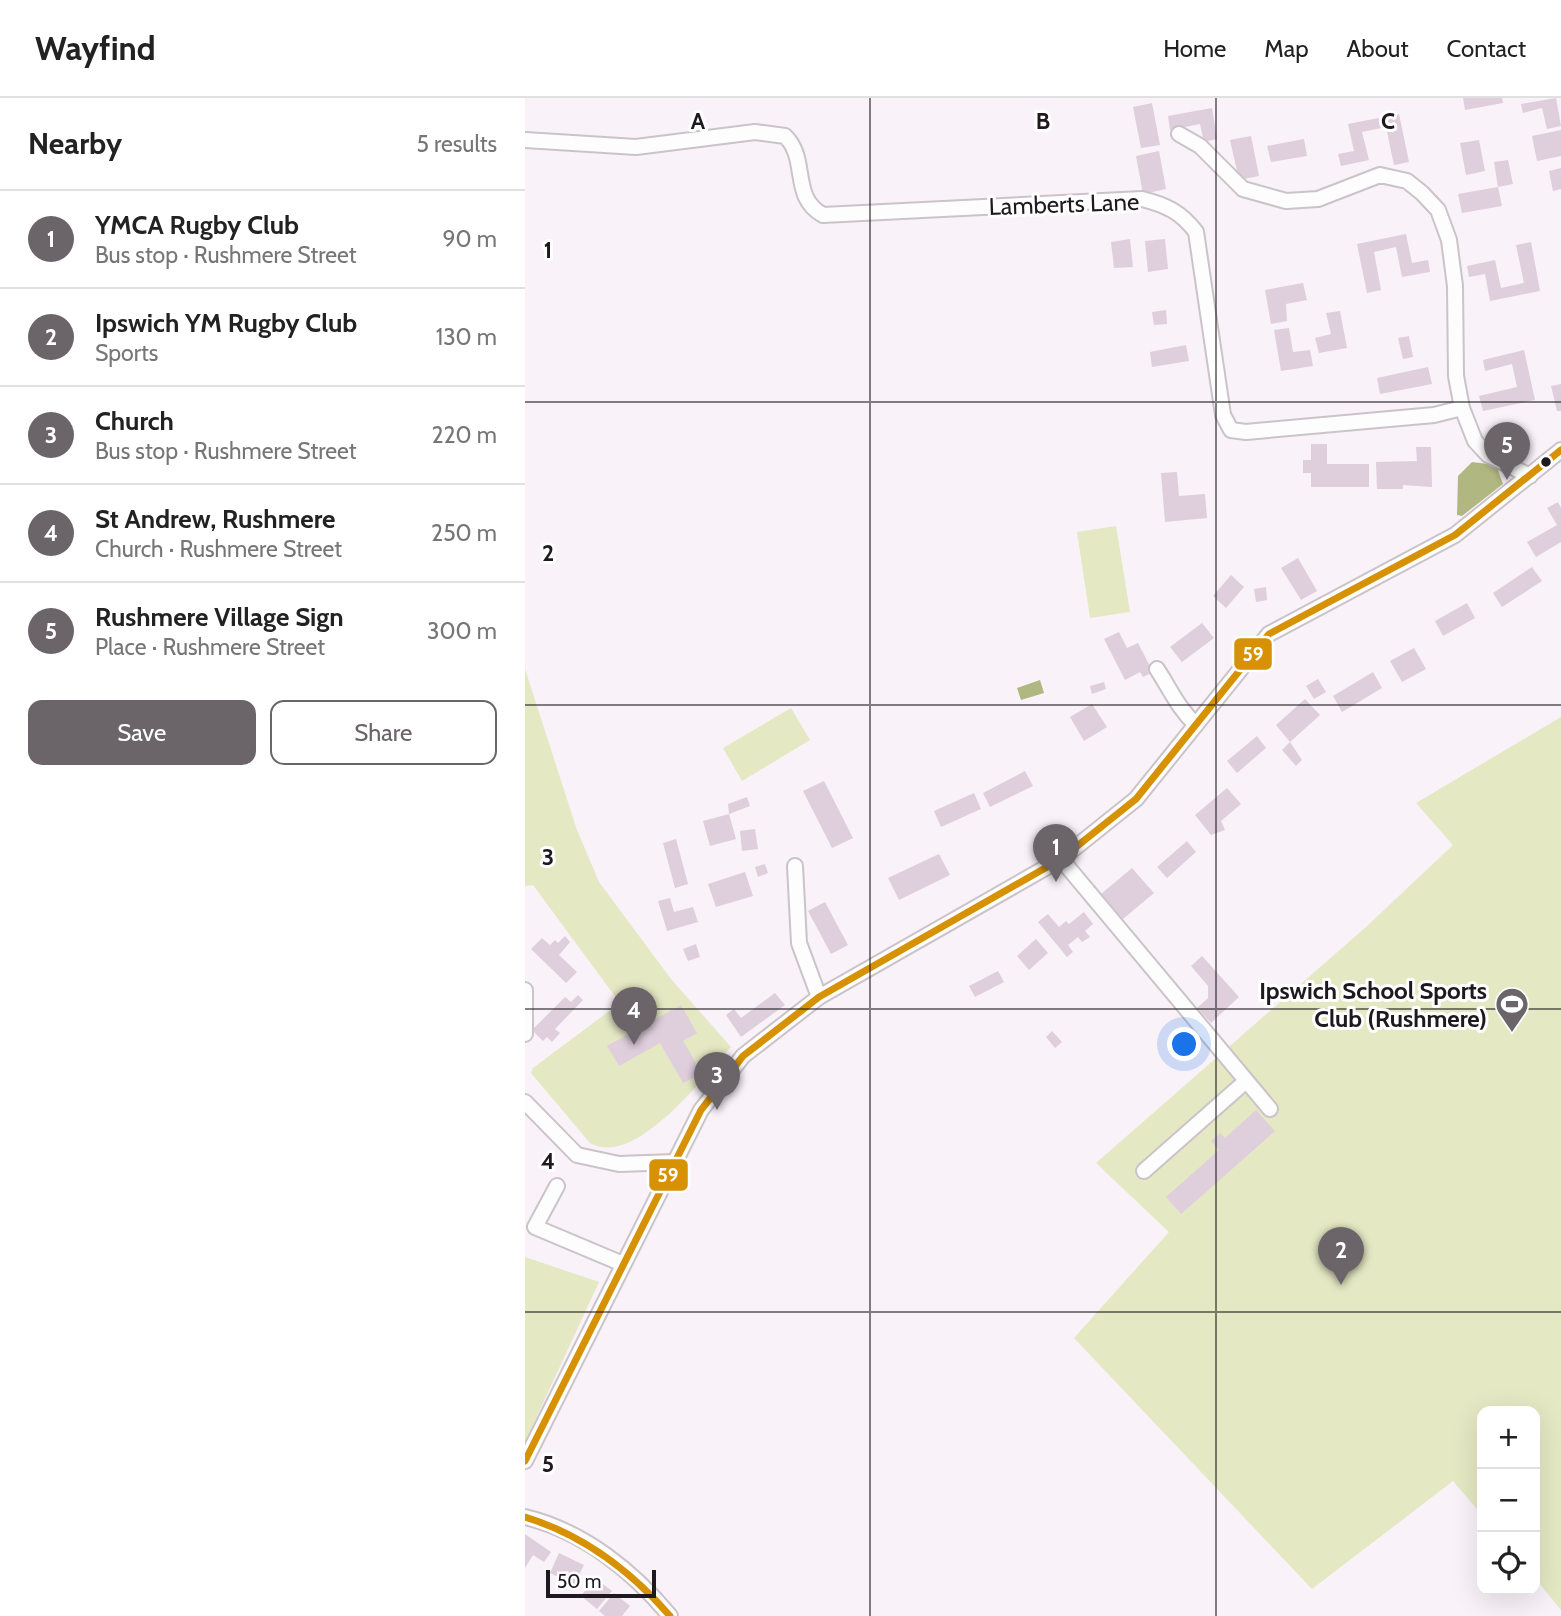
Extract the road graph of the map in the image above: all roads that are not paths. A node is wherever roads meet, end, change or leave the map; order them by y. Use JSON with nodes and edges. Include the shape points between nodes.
{"nodes":[{"id":1,"x":1179,"y":134,"type":"dead end"},
{"id":2,"x":525,"y":140,"type":"edge"},
{"id":3,"x":1462,"y":408,"type":"junction"},
{"id":4,"x":1561,"y":450,"type":"edge"},
{"id":5,"x":1530,"y":476,"type":"junction"},
{"id":6,"x":1157,"y":669,"type":"dead end"},
{"id":7,"x":1196,"y":725,"type":"junction"},
{"id":8,"x":1061,"y":859,"type":"junction"},
{"id":9,"x":795,"y":866,"type":"dead end"},
{"id":10,"x":525,"y":990,"type":"edge"},
{"id":11,"x":819,"y":997,"type":"junction"},
{"id":12,"x":525,"y":1034,"type":"edge"},
{"id":13,"x":1246,"y":1081,"type":"junction"},
{"id":14,"x":525,"y":1102,"type":"edge"},
{"id":15,"x":1270,"y":1109,"type":"dead end"},
{"id":16,"x":675,"y":1163,"type":"junction"},
{"id":17,"x":1144,"y":1171,"type":"dead end"},
{"id":18,"x":557,"y":1186,"type":"dead end"},
{"id":19,"x":623,"y":1264,"type":"junction"},
{"id":20,"x":525,"y":1461,"type":"edge"},
{"id":21,"x":525,"y":1517,"type":"edge"},
{"id":22,"x":670,"y":1616,"type":"edge"}],
"edges":[{"from":1,"to":3,"type":"street","via":[[1200,146],[1243,189],[1286,201],[1318,199],[1380,175],[1407,181],[1438,210],[1453,258],[1456,376]]},
{"from":2,"to":3,"type":"street","name":"Lamberts Lane","via":[[636,148],[755,132],[785,136],[797,152],[805,199],[823,215],[1142,198],[1183,216],[1196,232],[1223,415],[1231,430],[1434,415]]},
{"from":3,"to":5,"type":"street","via":[[1475,441],[1488,456]]},
{"from":4,"to":5,"type":"street"},
{"from":5,"to":7,"type":"street","via":[[1455,535],[1269,634]]},
{"from":6,"to":7,"type":"street","via":[[1177,706]]},
{"from":7,"to":8,"type":"street","via":[[1136,799]]},
{"from":8,"to":11,"type":"street"},
{"from":8,"to":13,"type":"street"},
{"from":9,"to":11,"type":"street","via":[[799,943]]},
{"from":10,"to":12,"type":"street"},
{"from":11,"to":16,"type":"street","via":[[743,1056],[701,1110]]},
{"from":13,"to":15,"type":"street"},
{"from":13,"to":17,"type":"street"},
{"from":14,"to":16,"type":"street","via":[[577,1155],[619,1164]]},
{"from":16,"to":19,"type":"street"},
{"from":18,"to":19,"type":"street","via":[[535,1227]]},
{"from":19,"to":20,"type":"street"},
{"from":21,"to":22,"type":"street","via":[[604,1554],[640,1582]]}]}
